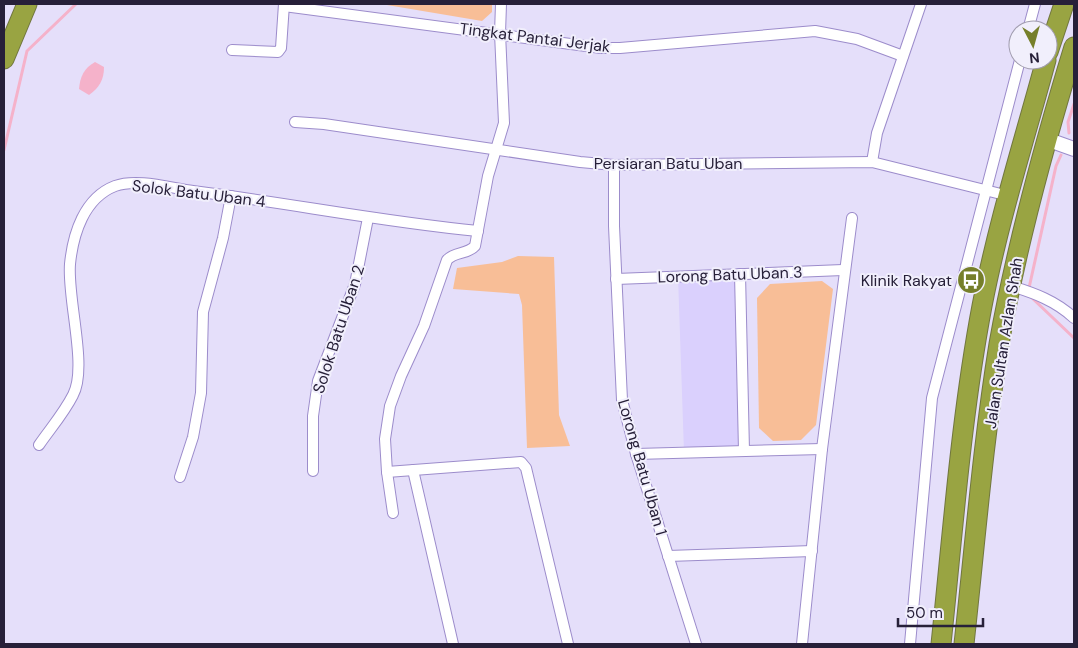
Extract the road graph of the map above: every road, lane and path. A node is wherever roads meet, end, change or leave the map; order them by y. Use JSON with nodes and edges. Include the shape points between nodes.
{"nodes":[{"id":1,"x":27,"y":4,"type":"edge"},
{"id":2,"x":501,"y":4,"type":"edge"},
{"id":3,"x":921,"y":4,"type":"edge"},
{"id":4,"x":1035,"y":4,"type":"edge"},
{"id":5,"x":1064,"y":4,"type":"edge"},
{"id":6,"x":284,"y":5,"type":"edge"},
{"id":7,"x":1031,"y":20,"type":"edge"},
{"id":8,"x":1058,"y":22,"type":"edge"},
{"id":9,"x":500,"y":33,"type":"junction"},
{"id":10,"x":1074,"y":47,"type":"edge"},
{"id":11,"x":232,"y":50,"type":"dead end"},
{"id":12,"x":903,"y":56,"type":"junction"},
{"id":13,"x":4,"y":59,"type":"edge"},
{"id":14,"x":1017,"y":70,"type":"edge"},
{"id":15,"x":1043,"y":70,"type":"edge"},
{"id":16,"x":296,"y":122,"type":"dead end"},
{"id":17,"x":1046,"y":139,"type":"junction"},
{"id":18,"x":1074,"y":149,"type":"edge"},
{"id":19,"x":496,"y":150,"type":"junction"},
{"id":20,"x":872,"y":162,"type":"junction"},
{"id":21,"x":614,"y":165,"type":"junction"},
{"id":22,"x":984,"y":189,"type":"junction"},
{"id":23,"x":231,"y":196,"type":"junction"},
{"id":24,"x":1009,"y":196,"type":"junction"},
{"id":25,"x":368,"y":218,"type":"junction"},
{"id":26,"x":852,"y":218,"type":"dead end"},
{"id":27,"x":478,"y":231,"type":"junction"},
{"id":28,"x":843,"y":270,"type":"junction"},
{"id":29,"x":740,"y":274,"type":"junction"},
{"id":30,"x":616,"y":279,"type":"junction"},
{"id":31,"x":1018,"y":288,"type":"junction"},
{"id":32,"x":1074,"y":318,"type":"edge"},
{"id":33,"x":39,"y":445,"type":"dead end"},
{"id":34,"x":822,"y":449,"type":"junction"},
{"id":35,"x":744,"y":451,"type":"junction"},
{"id":36,"x":636,"y":454,"type":"junction"},
{"id":37,"x":413,"y":470,"type":"junction"},
{"id":38,"x":313,"y":471,"type":"dead end"},
{"id":39,"x":387,"y":472,"type":"junction"},
{"id":40,"x":180,"y":477,"type":"dead end"},
{"id":41,"x":393,"y":513,"type":"dead end"},
{"id":42,"x":812,"y":551,"type":"junction"},
{"id":43,"x":668,"y":556,"type":"junction"},
{"id":44,"x":453,"y":644,"type":"edge"},
{"id":45,"x":568,"y":644,"type":"edge"},
{"id":46,"x":696,"y":644,"type":"edge"},
{"id":47,"x":802,"y":644,"type":"edge"},
{"id":48,"x":910,"y":644,"type":"edge"},
{"id":49,"x":941,"y":644,"type":"edge"},
{"id":50,"x":964,"y":644,"type":"edge"}],
"edges":[{"from":1,"to":13,"type":"highway"},
{"from":2,"to":9,"type":"street"},
{"from":3,"to":12,"type":"street"},
{"from":4,"to":7,"type":"street"},
{"from":5,"to":8,"type":"highway"},
{"from":6,"to":9,"type":"street","name":"Tingkat Pantai Jerjak"},
{"from":6,"to":11,"type":"street","via":[[278,52]]},
{"from":9,"to":12,"type":"street","name":"Tingkat Pantai Jerjak","via":[[620,48],[814,31],[857,40]]},
{"from":9,"to":19,"type":"street","via":[[504,123]]},
{"from":10,"to":17,"type":"highway","name":"Jalan Sultan Azlan Shah"},
{"from":12,"to":20,"type":"street","via":[[877,133]]},
{"from":14,"to":22,"type":"street"},
{"from":15,"to":24,"type":"highway","name":"Jalan Sultan Azlan Shah"},
{"from":16,"to":19,"type":"street","name":"Persiaran Batu Uban"},
{"from":17,"to":18,"type":"street"},
{"from":17,"to":31,"type":"highway","name":"Jalan Sultan Azlan Shah","via":[[1026,211]]},
{"from":19,"to":21,"type":"street","name":"Persiaran Batu Uban"},
{"from":19,"to":27,"type":"street"},
{"from":20,"to":21,"type":"street","name":"Persiaran Batu Uban"},
{"from":20,"to":22,"type":"street","name":"Persiaran Batu Uban"},
{"from":21,"to":30,"type":"street","name":"Lorong Batu Uban 1"},
{"from":22,"to":24,"type":"street","name":"Persiaran Batu Uban"},
{"from":22,"to":48,"type":"street","via":[[932,398]]},
{"from":23,"to":25,"type":"street","name":"Solok Batu Uban 4"},
{"from":23,"to":33,"type":"street","name":"Solok Batu Uban 4","via":[[132,183],[112,187],[95,199],[83,215],[76,233],[70,264],[78,382],[74,395]]},
{"from":23,"to":40,"type":"street","via":[[203,312],[204,365],[200,400],[193,437]]},
{"from":24,"to":49,"type":"highway","name":"Jalan Sultan Azlan Shah","via":[[991,260],[973,363]]},
{"from":25,"to":27,"type":"street","name":"Solok Batu Uban 4"},
{"from":25,"to":38,"type":"street","name":"Solok Batu Uban 2","via":[[355,284],[318,381],[313,416]]},
{"from":26,"to":28,"type":"street"},
{"from":27,"to":39,"type":"street","via":[[471,250],[452,255],[447,260],[424,326],[393,394],[385,439]]},
{"from":28,"to":29,"type":"street","name":"Lorong Batu Uban 3"},
{"from":28,"to":34,"type":"street"},
{"from":29,"to":30,"type":"street","name":"Lorong Batu Uban 3"},
{"from":29,"to":35,"type":"street"},
{"from":30,"to":36,"type":"street","name":"Lorong Batu Uban 1","via":[[620,383]]},
{"from":31,"to":32,"type":"street","via":[[1063,307]]},
{"from":31,"to":50,"type":"highway","name":"Jalan Sultan Azlan Shah","via":[[992,394]]},
{"from":34,"to":35,"type":"street"},
{"from":34,"to":42,"type":"street"},
{"from":35,"to":36,"type":"street"},
{"from":36,"to":43,"type":"street","name":"Lorong Batu Uban 1"},
{"from":37,"to":39,"type":"street"},
{"from":37,"to":44,"type":"street"},
{"from":37,"to":45,"type":"street","via":[[517,461],[524,465]]},
{"from":39,"to":41,"type":"street"},
{"from":42,"to":43,"type":"street"},
{"from":42,"to":47,"type":"street"},
{"from":43,"to":46,"type":"street","name":"Lorong Batu Uban 1"}]}
